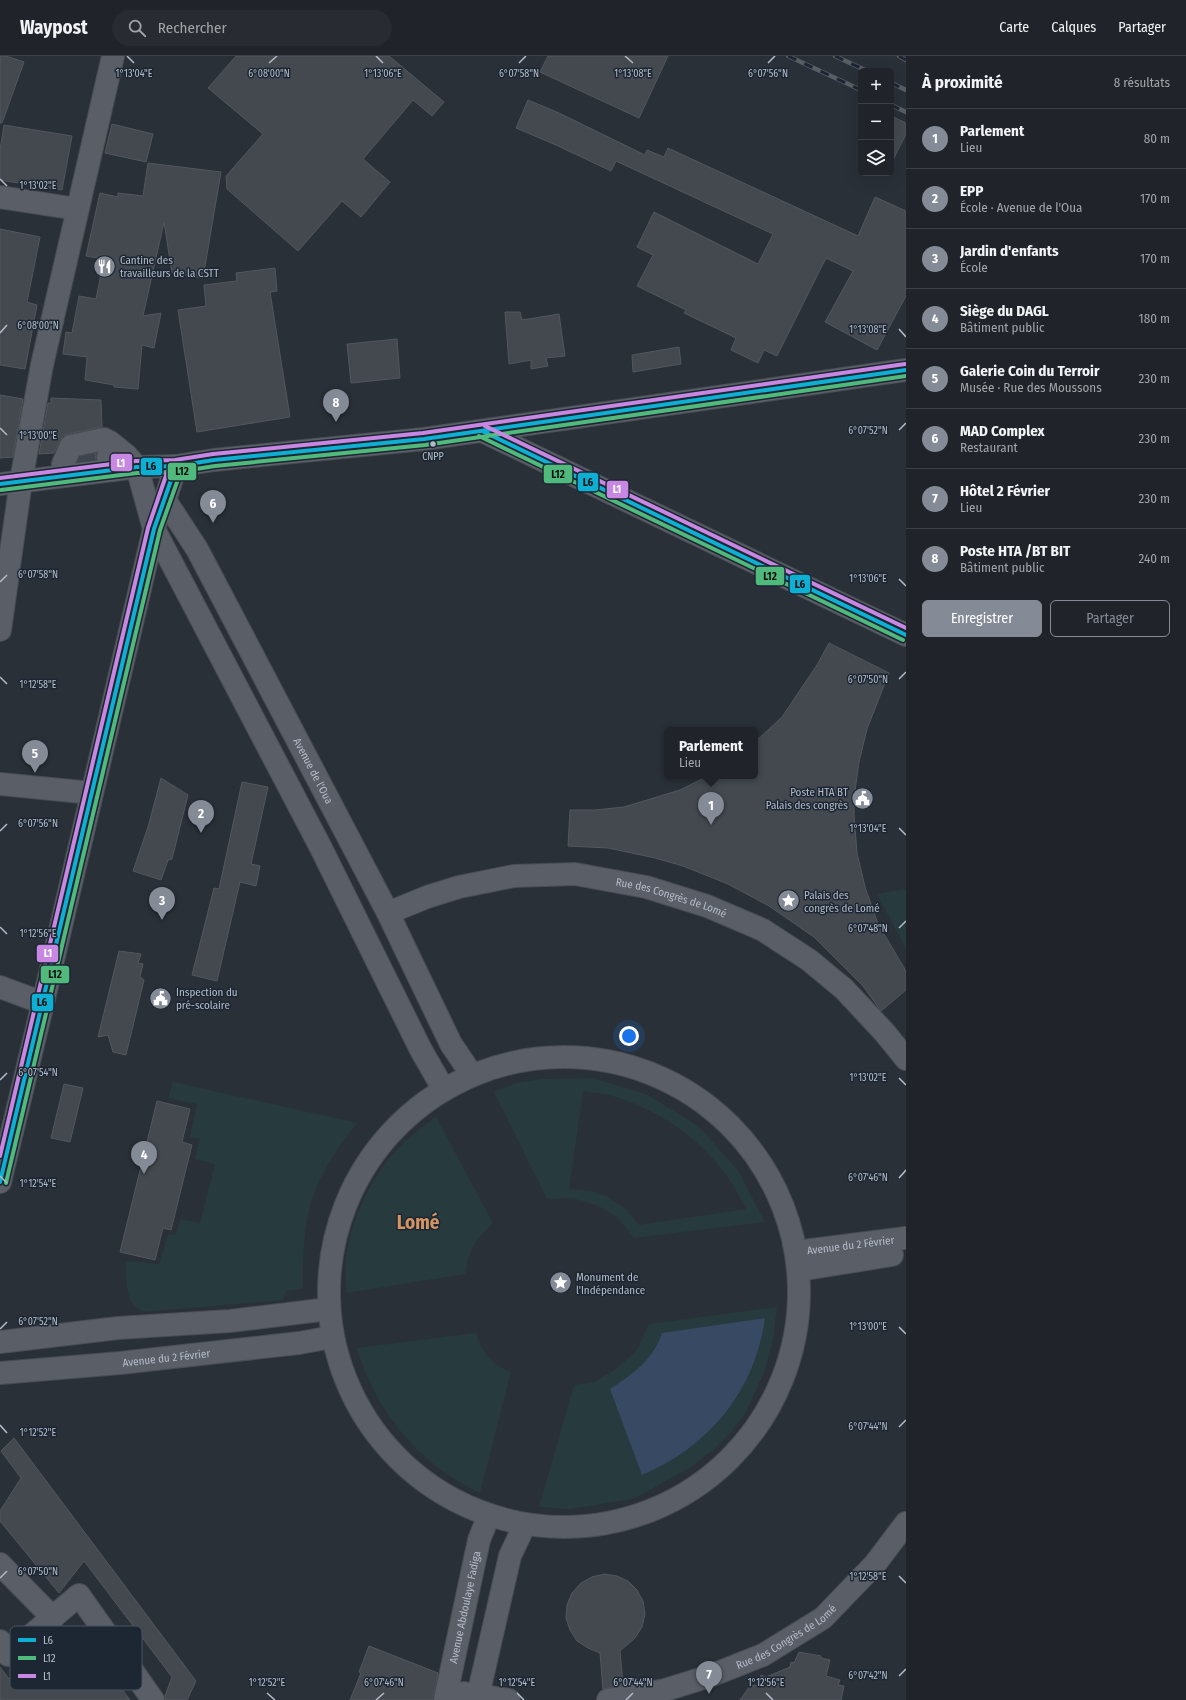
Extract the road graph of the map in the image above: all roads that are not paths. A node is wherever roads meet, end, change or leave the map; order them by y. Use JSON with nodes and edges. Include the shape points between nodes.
{"nodes":[{"id":1,"x":113,"y":56,"type":"edge"},
{"id":2,"x":0,"y":197,"type":"edge"},
{"id":3,"x":77,"y":210,"type":"junction"},
{"id":4,"x":906,"y":370,"type":"edge"},
{"id":5,"x":482,"y":431,"type":"junction"},
{"id":6,"x":126,"y":460,"type":"junction"},
{"id":7,"x":176,"y":466,"type":"junction"},
{"id":8,"x":66,"y":468,"type":"junction"},
{"id":9,"x":10,"y":483,"type":"edge"},
{"id":10,"x":166,"y":500,"type":"junction"},
{"id":11,"x":154,"y":529,"type":"junction"},
{"id":12,"x":0,"y":630,"type":"edge"},
{"id":13,"x":906,"y":635,"type":"edge"},
{"id":14,"x":0,"y":784,"type":"edge"},
{"id":15,"x":92,"y":793,"type":"junction"},
{"id":16,"x":388,"y":913,"type":"junction"},
{"id":17,"x":0,"y":987,"type":"edge"},
{"id":18,"x":43,"y":1003,"type":"junction"},
{"id":19,"x":906,"y":1059,"type":"edge"},
{"id":20,"x":472,"y":1075,"type":"junction"},
{"id":21,"x":444,"y":1090,"type":"junction"},
{"id":22,"x":0,"y":1182,"type":"edge"},
{"id":23,"x":906,"y":1238,"type":"edge"},
{"id":24,"x":906,"y":1252,"type":"edge"},
{"id":25,"x":797,"y":1260,"type":"junction"},
{"id":26,"x":329,"y":1309,"type":"junction"},
{"id":27,"x":332,"y":1337,"type":"junction"},
{"id":28,"x":0,"y":1342,"type":"edge"},
{"id":29,"x":0,"y":1374,"type":"edge"},
{"id":30,"x":489,"y":1515,"type":"junction"},
{"id":31,"x":906,"y":1523,"type":"edge"},
{"id":32,"x":525,"y":1524,"type":"junction"},
{"id":33,"x":0,"y":1564,"type":"edge"},
{"id":34,"x":53,"y":1618,"type":"junction"},
{"id":35,"x":43,"y":1626,"type":"edge"},
{"id":36,"x":101,"y":1626,"type":"edge"},
{"id":37,"x":0,"y":1641,"type":"edge"},
{"id":38,"x":10,"y":1653,"type":"edge"},
{"id":39,"x":142,"y":1684,"type":"edge"},
{"id":40,"x":446,"y":1695,"type":"edge"},
{"id":41,"x":478,"y":1698,"type":"edge"},
{"id":42,"x":153,"y":1700,"type":"edge"},
{"id":43,"x":509,"y":1700,"type":"edge"},
{"id":44,"x":608,"y":1700,"type":"edge"}],
"edges":[{"from":1,"to":3,"type":"street"},
{"from":2,"to":3,"type":"street"},
{"from":3,"to":9,"type":"street","via":[[42,365]]},
{"from":4,"to":5,"type":"main road"},
{"from":5,"to":7,"type":"main road","via":[[424,440],[214,460]]},
{"from":5,"to":13,"type":"street"},
{"from":6,"to":7,"type":"main road"},
{"from":6,"to":8,"type":"main road"},
{"from":6,"to":8,"type":"street","via":[[104,439],[71,446]]},
{"from":6,"to":11,"type":"street"},
{"from":7,"to":10,"type":"street"},
{"from":8,"to":9,"type":"main road"},
{"from":9,"to":12,"type":"street"},
{"from":10,"to":11,"type":"street"},
{"from":10,"to":16,"type":"street","name":"Avenue de l'Oua","via":[[197,549]]},
{"from":11,"to":15,"type":"street"},
{"from":11,"to":21,"type":"street","via":[[321,848],[421,1050]]},
{"from":14,"to":15,"type":"street"},
{"from":15,"to":18,"type":"street"},
{"from":16,"to":19,"type":"street","name":"Rue des Congrès de Lomé","via":[[459,887],[514,876],[575,874],[646,887],[707,906],[763,930],[809,960],[844,989]]},
{"from":16,"to":20,"type":"street","name":"Avenue de l'Oua","via":[[451,1044]]},
{"from":17,"to":18,"type":"street"},
{"from":18,"to":22,"type":"street"},
{"from":20,"to":21,"type":"street"},
{"from":20,"to":25,"type":"street","via":[[517,1061],[564,1056],[611,1061],[656,1075],[691,1093],[734,1127],[763,1165],[784,1207]]},
{"from":21,"to":26,"type":"street","via":[[404,1120],[379,1147],[355,1183],[339,1223],[330,1266]]},
{"from":23,"to":25,"type":"street","name":"Avenue du 2 Février"},
{"from":24,"to":25,"type":"street","name":"Avenue du 2 Février","via":[[816,1268]]},
{"from":25,"to":32,"type":"street","via":[[798,1317],[787,1363],[768,1407],[740,1446],[705,1479],[665,1504],[620,1520],[572,1527]]},
{"from":26,"to":27,"type":"street"},
{"from":26,"to":28,"type":"street","via":[[230,1321],[118,1328]]},
{"from":27,"to":29,"type":"street","name":"Avenue du 2 Février","via":[[120,1363]]},
{"from":27,"to":30,"type":"street","via":[[342,1371],[356,1404],[375,1434],[398,1461],[456,1502]]},
{"from":30,"to":32,"type":"street"},
{"from":30,"to":40,"type":"street","name":"Avenue Abdoulaye Fadiga","via":[[479,1540]]},
{"from":31,"to":44,"type":"street","name":"Rue des Congrès de Lomé","via":[[874,1564],[823,1618],[762,1655],[710,1676],[665,1690]]},
{"from":32,"to":41,"type":"street","via":[[510,1556]]},
{"from":33,"to":34,"type":"street"},
{"from":34,"to":35,"type":"street"},
{"from":34,"to":36,"type":"street","via":[[79,1595]]},
{"from":37,"to":38,"type":"street","via":[[8,1655]]},
{"from":39,"to":42,"type":"street"},
{"from":40,"to":41,"type":"street"},
{"from":41,"to":43,"type":"street"}]}
